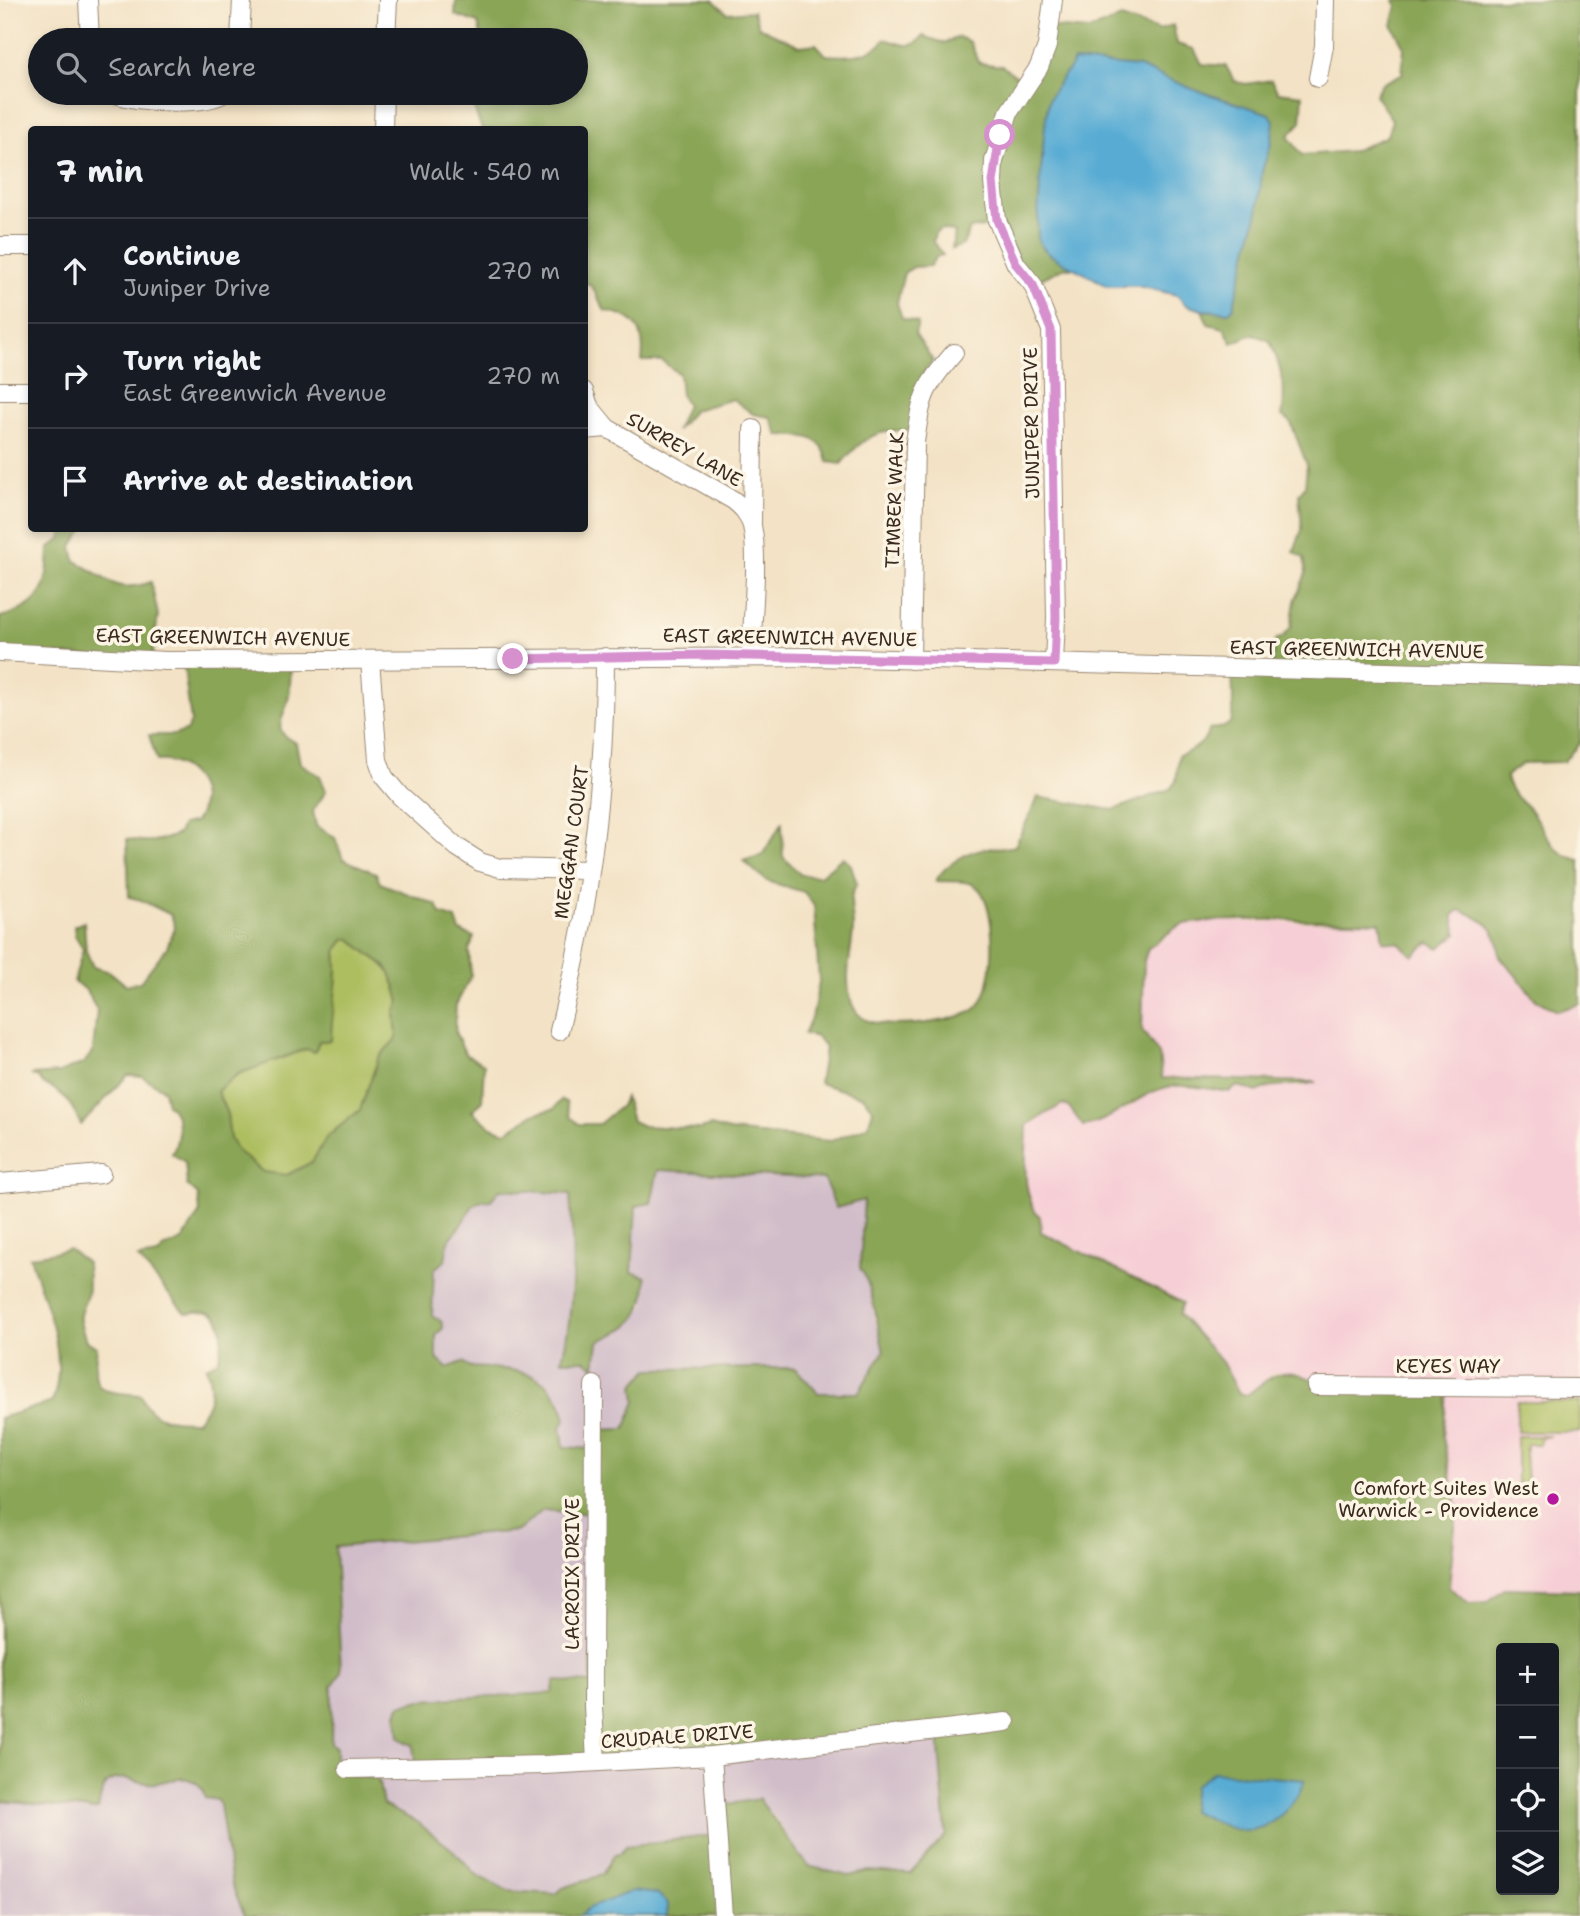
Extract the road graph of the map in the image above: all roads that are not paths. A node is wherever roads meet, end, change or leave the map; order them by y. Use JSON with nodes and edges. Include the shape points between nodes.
{"nodes":[{"id":1,"x":88,"y":0,"type":"edge"},
{"id":2,"x":242,"y":0,"type":"edge"},
{"id":3,"x":388,"y":0,"type":"edge"},
{"id":4,"x":1053,"y":0,"type":"edge"},
{"id":5,"x":1325,"y":0,"type":"edge"},
{"id":6,"x":89,"y":28,"type":"edge"},
{"id":7,"x":241,"y":28,"type":"edge"},
{"id":8,"x":387,"y":28,"type":"edge"},
{"id":9,"x":1318,"y":78,"type":"dead end"},
{"id":10,"x":384,"y":105,"type":"edge"},
{"id":11,"x":383,"y":126,"type":"edge"},
{"id":12,"x":0,"y":246,"type":"edge"},
{"id":13,"x":28,"y":246,"type":"edge"},
{"id":14,"x":954,"y":353,"type":"dead end"},
{"id":15,"x":0,"y":391,"type":"edge"},
{"id":16,"x":28,"y":391,"type":"edge"},
{"id":17,"x":588,"y":403,"type":"edge"},
{"id":18,"x":607,"y":428,"type":"junction"},
{"id":19,"x":753,"y":429,"type":"dead end"},
{"id":20,"x":588,"y":430,"type":"edge"},
{"id":21,"x":752,"y":526,"type":"junction"},
{"id":22,"x":0,"y":652,"type":"edge"},
{"id":23,"x":751,"y":656,"type":"junction"},
{"id":24,"x":605,"y":657,"type":"junction"},
{"id":25,"x":370,"y":660,"type":"junction"},
{"id":26,"x":911,"y":660,"type":"junction"},
{"id":27,"x":1054,"y":663,"type":"junction"},
{"id":28,"x":1580,"y":677,"type":"edge"},
{"id":29,"x":589,"y":870,"type":"junction"},
{"id":30,"x":559,"y":1031,"type":"dead end"},
{"id":31,"x":101,"y":1174,"type":"dead end"},
{"id":32,"x":0,"y":1183,"type":"edge"},
{"id":33,"x":594,"y":1385,"type":"dead end"},
{"id":34,"x":1316,"y":1386,"type":"dead end"},
{"id":35,"x":1580,"y":1388,"type":"edge"},
{"id":36,"x":1006,"y":1722,"type":"dead end"},
{"id":37,"x":712,"y":1756,"type":"junction"},
{"id":38,"x":597,"y":1762,"type":"junction"},
{"id":39,"x":348,"y":1769,"type":"dead end"},
{"id":40,"x":723,"y":1916,"type":"edge"}],
"edges":[{"from":1,"to":6,"type":"street"},
{"from":2,"to":7,"type":"street"},
{"from":3,"to":8,"type":"street"},
{"from":4,"to":27,"type":"street","name":"JUNIPER DRIVE","via":[[1047,46],[1004,123],[993,182],[997,220],[1016,264],[1033,285],[1051,330]]},
{"from":5,"to":9,"type":"street"},
{"from":10,"to":11,"type":"street"},
{"from":12,"to":13,"type":"street"},
{"from":14,"to":26,"type":"street","name":"TIMBER WALK","via":[[928,384],[915,442]]},
{"from":15,"to":16,"type":"street"},
{"from":17,"to":18,"type":"street"},
{"from":18,"to":20,"type":"street","name":"SURREY LANE"},
{"from":18,"to":21,"type":"street","name":"SURREY LANE","via":[[733,500],[745,510]]},
{"from":19,"to":21,"type":"street","name":"SURREY LANE"},
{"from":21,"to":23,"type":"street","name":"SURREY LANE"},
{"from":22,"to":25,"type":"street","name":"EAST GREENWICH AVENUE","via":[[166,661]]},
{"from":23,"to":24,"type":"street","name":"EAST GREENWICH AVENUE"},
{"from":23,"to":26,"type":"street","name":"EAST GREENWICH AVENUE"},
{"from":24,"to":25,"type":"street","name":"EAST GREENWICH AVENUE"},
{"from":24,"to":29,"type":"street","name":"MEGGAN COURT","via":[[602,786]]},
{"from":25,"to":29,"type":"street","via":[[377,760],[400,796],[480,862],[500,868]]},
{"from":26,"to":27,"type":"street","name":"EAST GREENWICH AVENUE"},
{"from":27,"to":28,"type":"street","name":"EAST GREENWICH AVENUE"},
{"from":29,"to":30,"type":"street","name":"MEGGAN COURT","via":[[575,968]]},
{"from":31,"to":32,"type":"street"},
{"from":33,"to":38,"type":"street","name":"LACROIX DRIVE","via":[[593,1706]]},
{"from":34,"to":35,"type":"street","name":"KEYES WAY"},
{"from":36,"to":37,"type":"street","name":"CRUDALE DRIVE"},
{"from":37,"to":38,"type":"street","name":"CRUDALE DRIVE"},
{"from":37,"to":40,"type":"street"},
{"from":38,"to":39,"type":"street","name":"CRUDALE DRIVE"}]}
